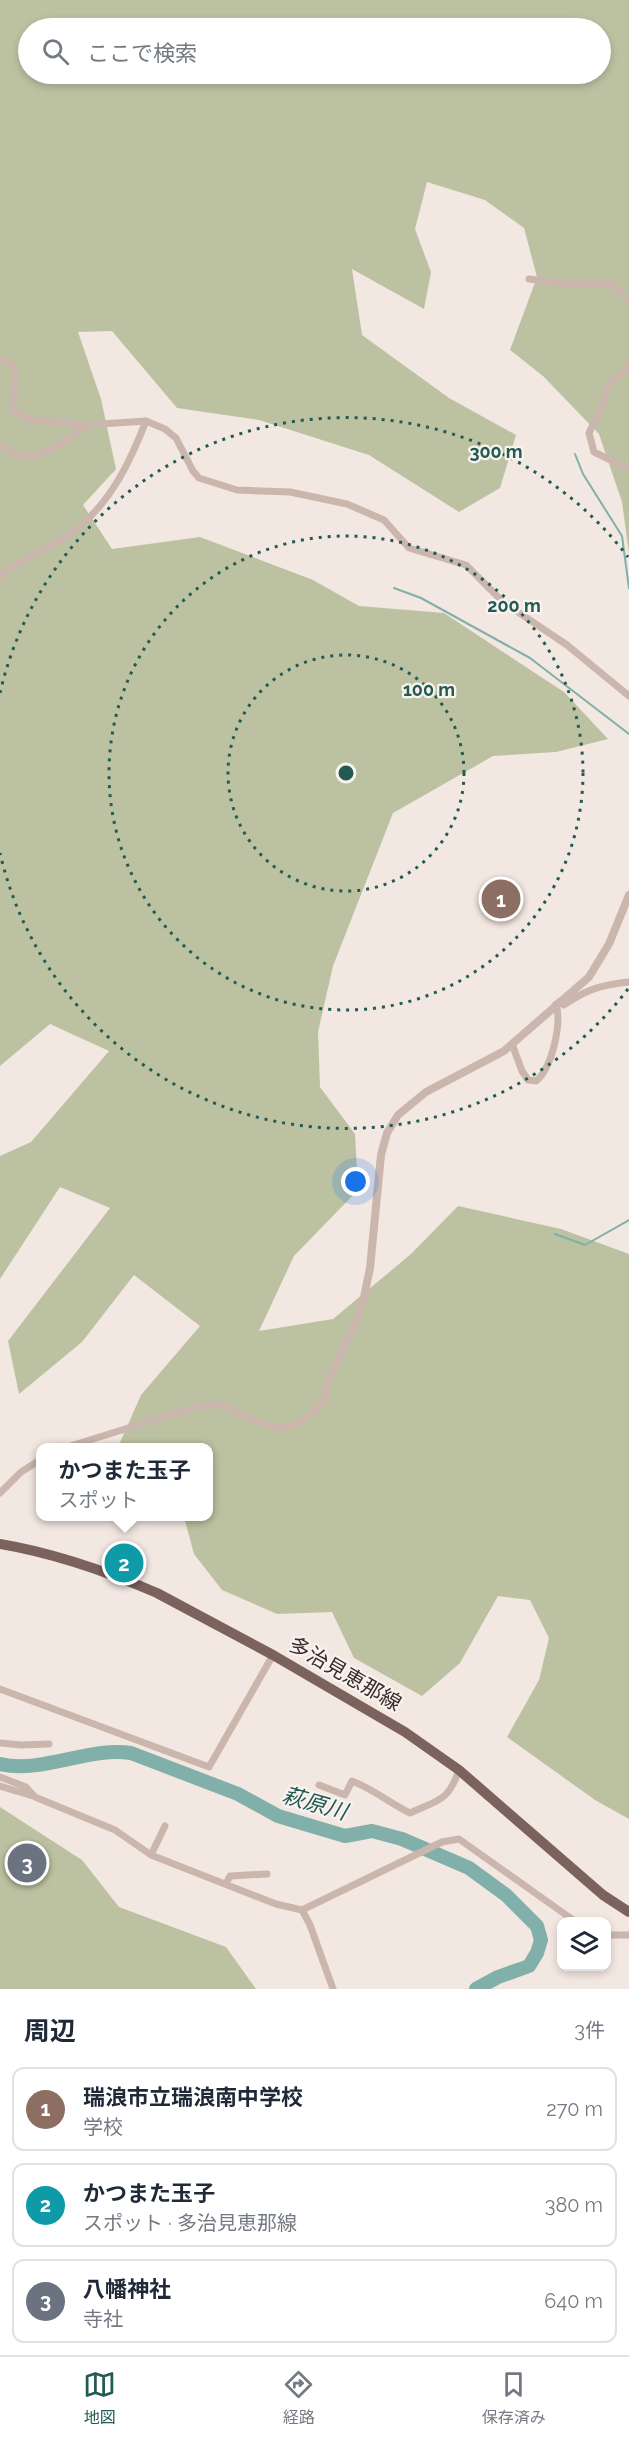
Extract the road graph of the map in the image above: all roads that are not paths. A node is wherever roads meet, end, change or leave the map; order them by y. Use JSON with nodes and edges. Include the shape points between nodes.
{"nodes":[{"id":1,"x":529,"y":279,"type":"dead end"},
{"id":2,"x":629,"y":300,"type":"edge"},
{"id":3,"x":0,"y":360,"type":"edge"},
{"id":4,"x":629,"y":366,"type":"edge"},
{"id":5,"x":146,"y":421,"type":"junction"},
{"id":6,"x":86,"y":425,"type":"junction"},
{"id":7,"x":0,"y":446,"type":"edge"},
{"id":8,"x":629,"y":469,"type":"edge"},
{"id":9,"x":0,"y":578,"type":"edge"},
{"id":10,"x":629,"y":696,"type":"edge"},
{"id":11,"x":629,"y":895,"type":"edge"},
{"id":12,"x":629,"y":982,"type":"edge"},
{"id":13,"x":557,"y":1003,"type":"junction"},
{"id":14,"x":512,"y":1044,"type":"junction"},
{"id":15,"x":327,"y":1383,"type":"joint"},
{"id":16,"x":80,"y":1443,"type":"edge"},
{"id":17,"x":36,"y":1463,"type":"edge"},
{"id":18,"x":0,"y":1492,"type":"edge"},
{"id":19,"x":0,"y":1544,"type":"edge"},
{"id":20,"x":273,"y":1655,"type":"junction"},
{"id":21,"x":0,"y":1689,"type":"edge"},
{"id":22,"x":0,"y":1743,"type":"edge"},
{"id":23,"x":49,"y":1744,"type":"dead end"},
{"id":24,"x":459,"y":1770,"type":"junction"},
{"id":25,"x":0,"y":1777,"type":"edge"},
{"id":26,"x":319,"y":1785,"type":"dead end"},
{"id":27,"x":0,"y":1786,"type":"edge"},
{"id":28,"x":35,"y":1797,"type":"junction"},
{"id":29,"x":165,"y":1826,"type":"dead end"},
{"id":30,"x":151,"y":1855,"type":"junction"},
{"id":31,"x":267,"y":1874,"type":"dead end"},
{"id":32,"x":226,"y":1884,"type":"junction"},
{"id":33,"x":302,"y":1910,"type":"junction"},
{"id":34,"x":629,"y":1912,"type":"edge"},
{"id":35,"x":569,"y":1917,"type":"edge"},
{"id":36,"x":611,"y":1935,"type":"edge"},
{"id":37,"x":629,"y":1935,"type":"edge"},
{"id":38,"x":333,"y":1989,"type":"edge"}],
"edges":[{"from":1,"to":2,"type":"street","via":[[610,283]]},
{"from":3,"to":6,"type":"street","via":[[15,368],[13,410],[28,419]]},
{"from":4,"to":8,"type":"street","via":[[609,384],[589,433],[594,452]]},
{"from":5,"to":6,"type":"street"},
{"from":5,"to":9,"type":"street","via":[[124,474],[97,509],[75,531],[8,569]]},
{"from":5,"to":10,"type":"street","via":[[176,438],[199,478],[237,490],[290,492],[347,504],[384,520],[409,548],[466,565],[503,602],[567,645]]},
{"from":6,"to":7,"type":"street","via":[[37,454],[21,456]]},
{"from":11,"to":13,"type":"street","via":[[599,963],[589,977]]},
{"from":12,"to":13,"type":"street","via":[[604,985],[584,991],[564,1005]]},
{"from":13,"to":14,"type":"street"},
{"from":13,"to":14,"type":"street","via":[[553,1048],[544,1074],[536,1081],[528,1080],[522,1071]]},
{"from":14,"to":15,"type":"street","via":[[426,1092],[398,1115],[387,1133],[364,1297]]},
{"from":15,"to":16,"type":"street","via":[[325,1400],[291,1427],[267,1425],[209,1405]]},
{"from":17,"to":18,"type":"street"},
{"from":19,"to":20,"type":"main road","name":"多治見恵那線","via":[[124,1579]]},
{"from":20,"to":21,"type":"street","via":[[209,1767]]},
{"from":20,"to":24,"type":"main road","name":"多治見恵那線","via":[[385,1719]]},
{"from":22,"to":23,"type":"street"},
{"from":24,"to":26,"type":"street","via":[[445,1797],[410,1813],[372,1788],[352,1781],[345,1795]]},
{"from":24,"to":34,"type":"main road","name":"多治見恵那線","via":[[603,1895]]},
{"from":25,"to":28,"type":"street","via":[[26,1787]]},
{"from":27,"to":28,"type":"street"},
{"from":28,"to":30,"type":"street","via":[[115,1830]]},
{"from":29,"to":30,"type":"street"},
{"from":30,"to":32,"type":"street"},
{"from":31,"to":32,"type":"street","via":[[230,1876]]},
{"from":32,"to":33,"type":"street"},
{"from":33,"to":35,"type":"street","via":[[442,1842],[459,1839]]},
{"from":33,"to":38,"type":"street"},
{"from":36,"to":37,"type":"street"}]}
